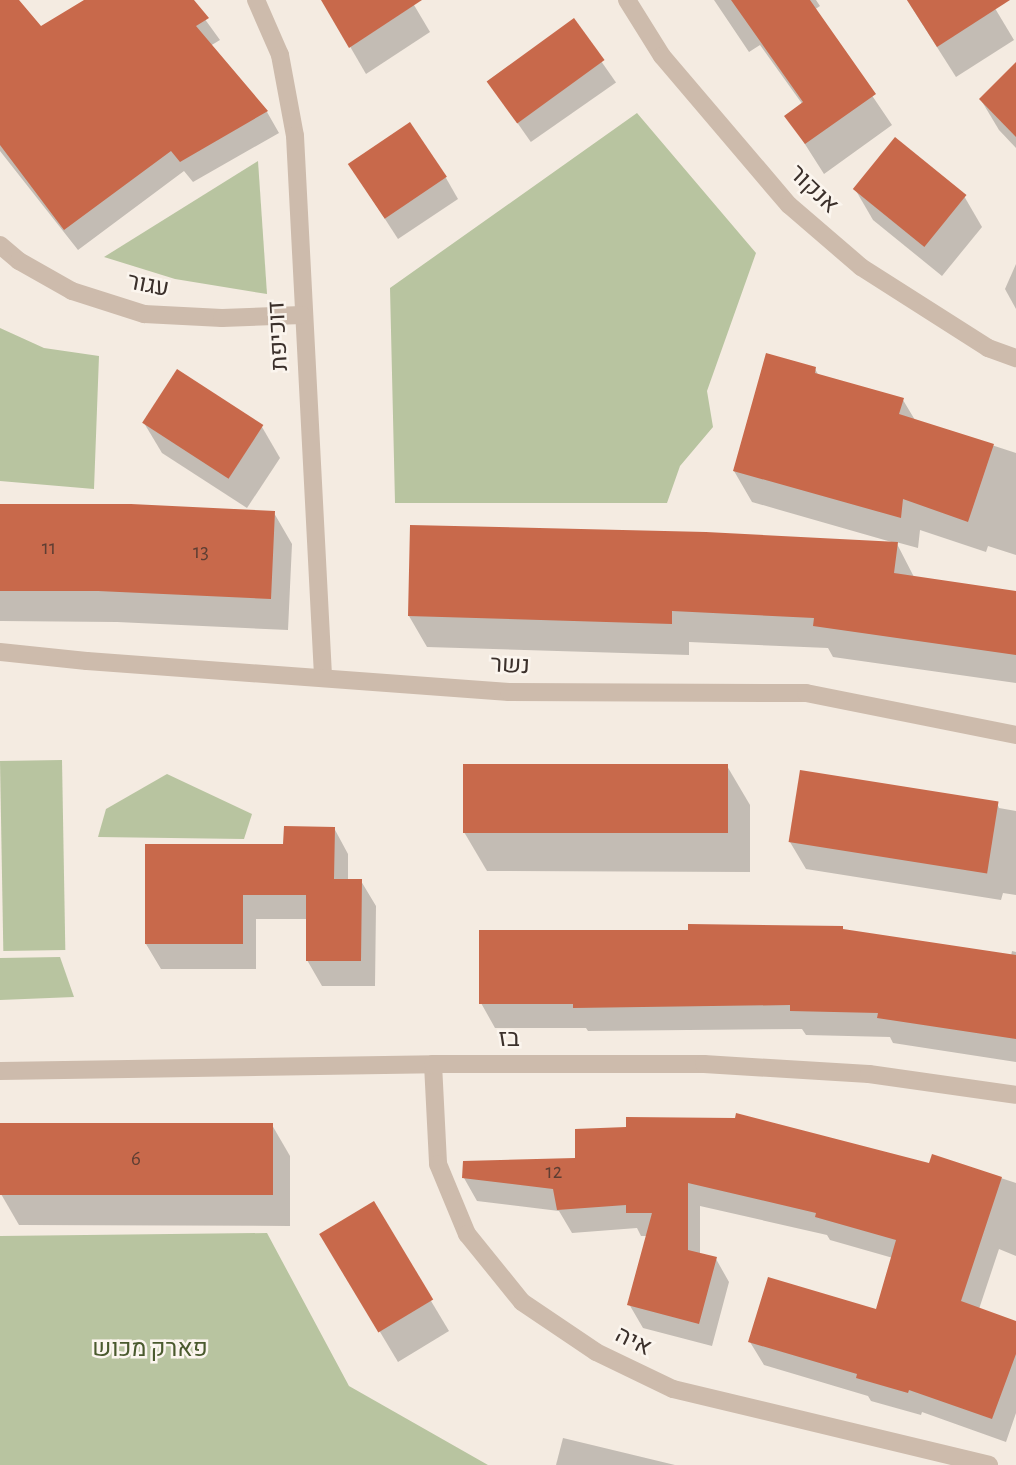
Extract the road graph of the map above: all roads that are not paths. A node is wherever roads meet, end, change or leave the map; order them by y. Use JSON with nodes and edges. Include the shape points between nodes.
{"nodes":[{"id":1,"x":256,"y":0,"type":"edge"},
{"id":2,"x":627,"y":0,"type":"edge"},
{"id":3,"x":0,"y":245,"type":"edge"},
{"id":4,"x":302,"y":315,"type":"junction"},
{"id":5,"x":1016,"y":358,"type":"edge"},
{"id":6,"x":0,"y":652,"type":"edge"},
{"id":7,"x":323,"y":676,"type":"junction"},
{"id":8,"x":1016,"y":735,"type":"edge"},
{"id":9,"x":433,"y":1064,"type":"junction"},
{"id":10,"x":0,"y":1071,"type":"edge"},
{"id":11,"x":1016,"y":1095,"type":"edge"},
{"id":12,"x":989,"y":1465,"type":"edge"}],
"edges":[{"from":1,"to":4,"type":"street","name":"דוכיפת","via":[[280,55],[295,136]]},
{"from":2,"to":5,"type":"street","name":"אנקור","via":[[662,56],[789,205],[861,267],[988,348]]},
{"from":3,"to":4,"type":"street","name":"עגור","via":[[72,291],[144,314],[222,318]]},
{"from":4,"to":7,"type":"street","name":"דוכיפת"},
{"from":6,"to":7,"type":"street","name":"נשר"},
{"from":7,"to":8,"type":"street","name":"נשר","via":[[509,692],[806,694]]},
{"from":9,"to":10,"type":"street","name":"בז"},
{"from":9,"to":11,"type":"street","name":"בז","via":[[704,1064],[869,1074]]},
{"from":9,"to":12,"type":"street","name":"איה","via":[[438,1164],[467,1234],[522,1302],[596,1352],[673,1389]]}]}
